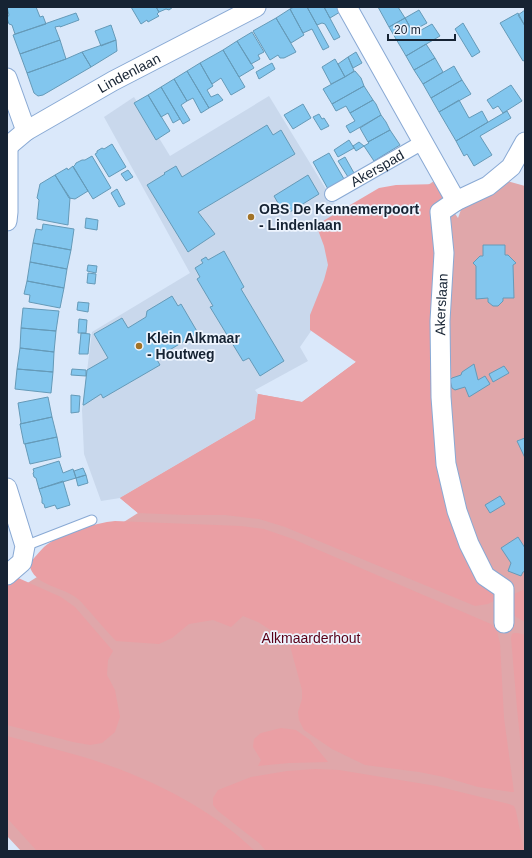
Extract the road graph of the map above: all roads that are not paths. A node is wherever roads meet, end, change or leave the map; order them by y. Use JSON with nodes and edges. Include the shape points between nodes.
{"nodes":[{"id":1,"x":256,"y":7,"type":"edge"},
{"id":2,"x":346,"y":7,"type":"edge"},
{"id":3,"x":7,"y":78,"type":"edge"},
{"id":4,"x":26,"y":132,"type":"junction"},
{"id":5,"x":423,"y":142,"type":"junction"},
{"id":6,"x":525,"y":142,"type":"edge"},
{"id":7,"x":7,"y":146,"type":"edge"},
{"id":8,"x":332,"y":194,"type":"dead end"},
{"id":9,"x":456,"y":201,"type":"junction"},
{"id":10,"x":7,"y":221,"type":"edge"},
{"id":11,"x":7,"y":488,"type":"edge"},
{"id":12,"x":92,"y":520,"type":"dead end"},
{"id":13,"x":25,"y":546,"type":"junction"},
{"id":14,"x":7,"y":575,"type":"edge"},
{"id":15,"x":504,"y":623,"type":"dead end"}],
"edges":[{"from":1,"to":4,"type":"street","name":"Lindenlaan","via":[[113,81]]},
{"from":2,"to":5,"type":"street"},
{"from":3,"to":4,"type":"street"},
{"from":4,"to":7,"type":"street","name":"Lindenlaan"},
{"from":5,"to":8,"type":"street","name":"Akerspad"},
{"from":5,"to":9,"type":"street"},
{"from":6,"to":9,"type":"street","via":[[511,166],[488,186]]},
{"from":7,"to":10,"type":"street"},
{"from":9,"to":15,"type":"street","name":"Akerslaan","via":[[440,212],[444,253],[440,321],[440,397],[446,464],[457,511],[469,544],[485,576],[504,589]]},
{"from":11,"to":13,"type":"street"},
{"from":12,"to":13,"type":"lane"},
{"from":13,"to":14,"type":"street","via":[[22,562]]}]}
